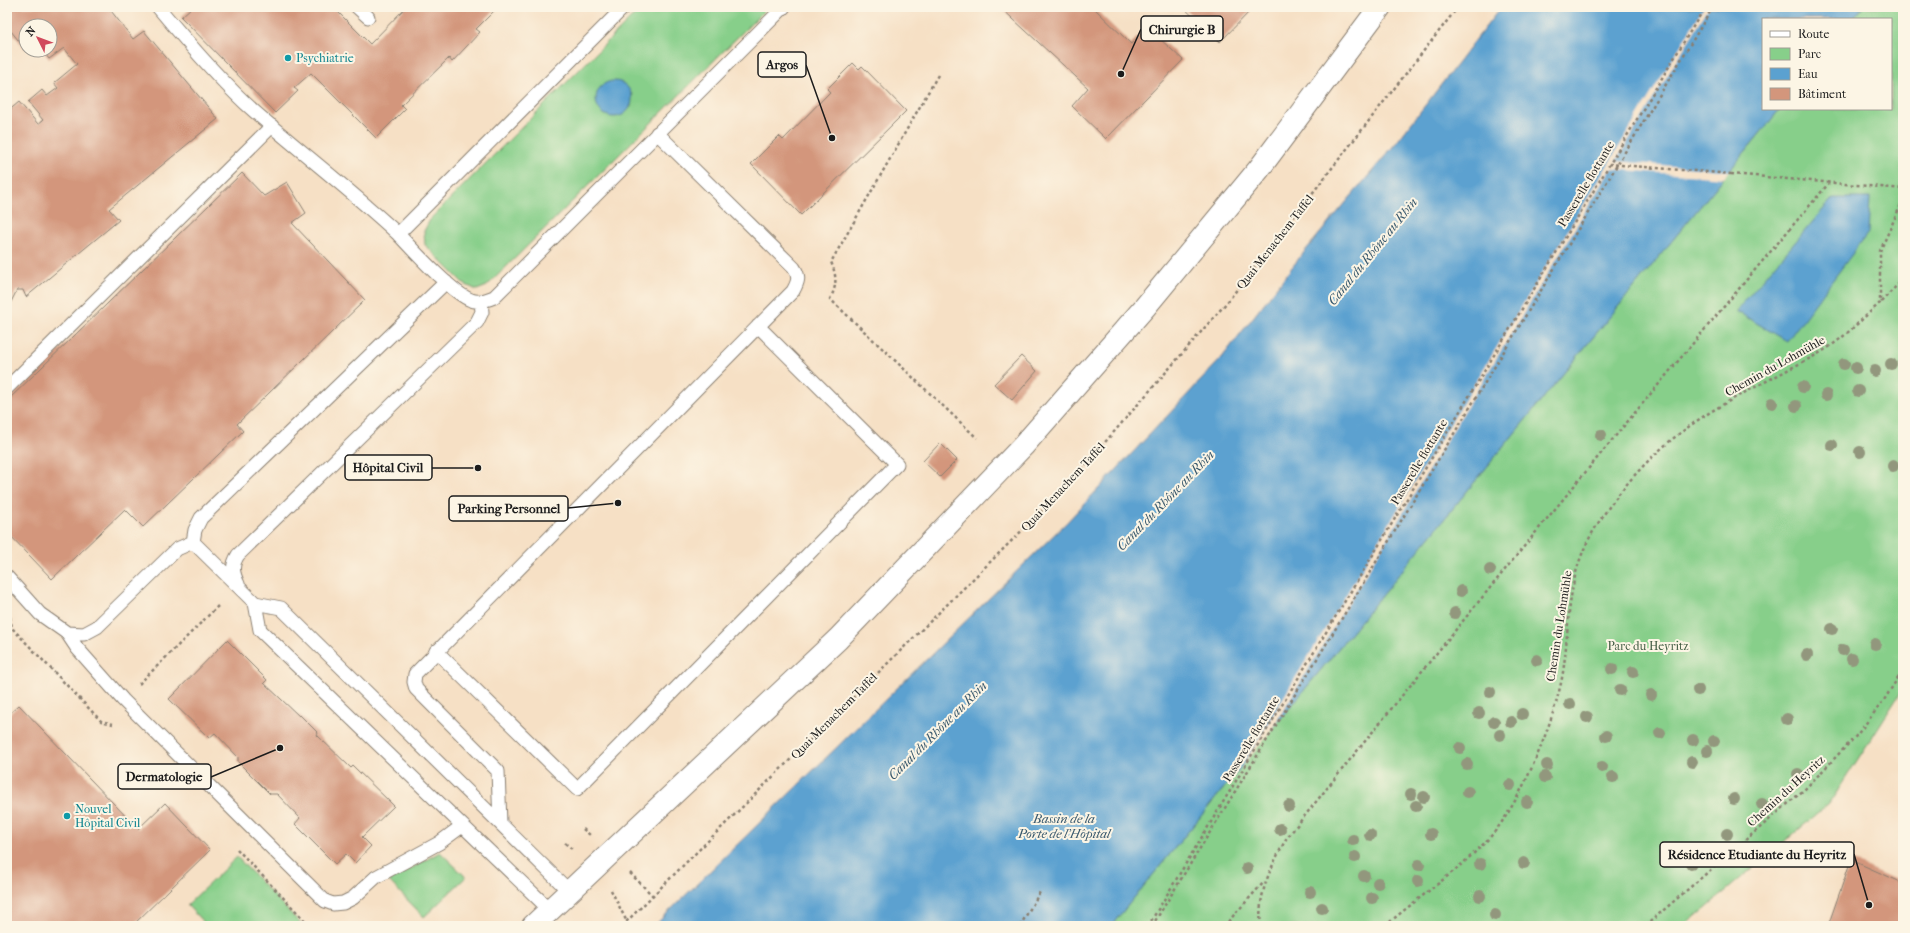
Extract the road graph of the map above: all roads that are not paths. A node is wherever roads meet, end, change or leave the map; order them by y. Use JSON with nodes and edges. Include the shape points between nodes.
{"nodes":[{"id":1,"x":158,"y":7,"type":"edge"},
{"id":2,"x":358,"y":7,"type":"edge"},
{"id":3,"x":624,"y":7,"type":"edge"},
{"id":4,"x":784,"y":7,"type":"edge"},
{"id":5,"x":1380,"y":7,"type":"edge"},
{"id":6,"x":368,"y":17,"type":"dead end"},
{"id":7,"x":272,"y":126,"type":"junction"},
{"id":8,"x":657,"y":133,"type":"junction"},
{"id":9,"x":398,"y":234,"type":"junction"},
{"id":10,"x":446,"y":282,"type":"junction"},
{"id":11,"x":481,"y":301,"type":"junction"},
{"id":12,"x":758,"y":326,"type":"junction"},
{"id":13,"x":7,"y":388,"type":"edge"},
{"id":14,"x":193,"y":542,"type":"junction"},
{"id":15,"x":7,"y":577,"type":"edge"},
{"id":16,"x":238,"y":586,"type":"junction"},
{"id":17,"x":255,"y":603,"type":"junction"},
{"id":18,"x":67,"y":633,"type":"junction"},
{"id":19,"x":436,"y":651,"type":"junction"},
{"id":20,"x":500,"y":823,"type":"junction"},
{"id":21,"x":462,"y":826,"type":"junction"},
{"id":22,"x":570,"y":892,"type":"junction"},
{"id":23,"x":550,"y":910,"type":"junction"},
{"id":24,"x":533,"y":926,"type":"edge"}],
"edges":[{"from":1,"to":7,"type":"lane","via":[[186,41]]},
{"from":2,"to":6,"type":"lane"},
{"from":3,"to":9,"type":"lane"},
{"from":4,"to":8,"type":"lane"},
{"from":5,"to":22,"type":"main road","via":[[1259,169],[1145,307],[1023,446],[838,639]]},
{"from":7,"to":9,"type":"lane"},
{"from":7,"to":13,"type":"lane"},
{"from":8,"to":11,"type":"lane","via":[[494,297]]},
{"from":8,"to":12,"type":"lane","via":[[794,268],[798,275],[794,291]]},
{"from":9,"to":10,"type":"lane"},
{"from":10,"to":11,"type":"lane","via":[[471,300]]},
{"from":10,"to":14,"type":"lane","via":[[201,518]]},
{"from":11,"to":16,"type":"lane","via":[[482,312],[477,322],[238,555],[233,562],[233,573]]},
{"from":12,"to":19,"type":"lane"},
{"from":12,"to":19,"type":"lane","via":[[897,464],[577,789]]},
{"from":14,"to":16,"type":"lane"},
{"from":14,"to":18,"type":"lane","via":[[177,549],[97,627],[84,634]]},
{"from":15,"to":18,"type":"lane","via":[[40,614]]},
{"from":16,"to":17,"type":"lane"},
{"from":17,"to":20,"type":"lane","via":[[281,608]]},
{"from":17,"to":21,"type":"lane","via":[[260,630]]},
{"from":18,"to":21,"type":"lane","via":[[123,700],[325,901],[333,904],[343,903],[353,898],[376,877],[438,843]]},
{"from":19,"to":20,"type":"lane","via":[[414,674],[416,689],[498,771]]},
{"from":20,"to":22,"type":"lane"},
{"from":21,"to":23,"type":"lane"},
{"from":22,"to":23,"type":"main road"},
{"from":23,"to":24,"type":"main road"}]}
